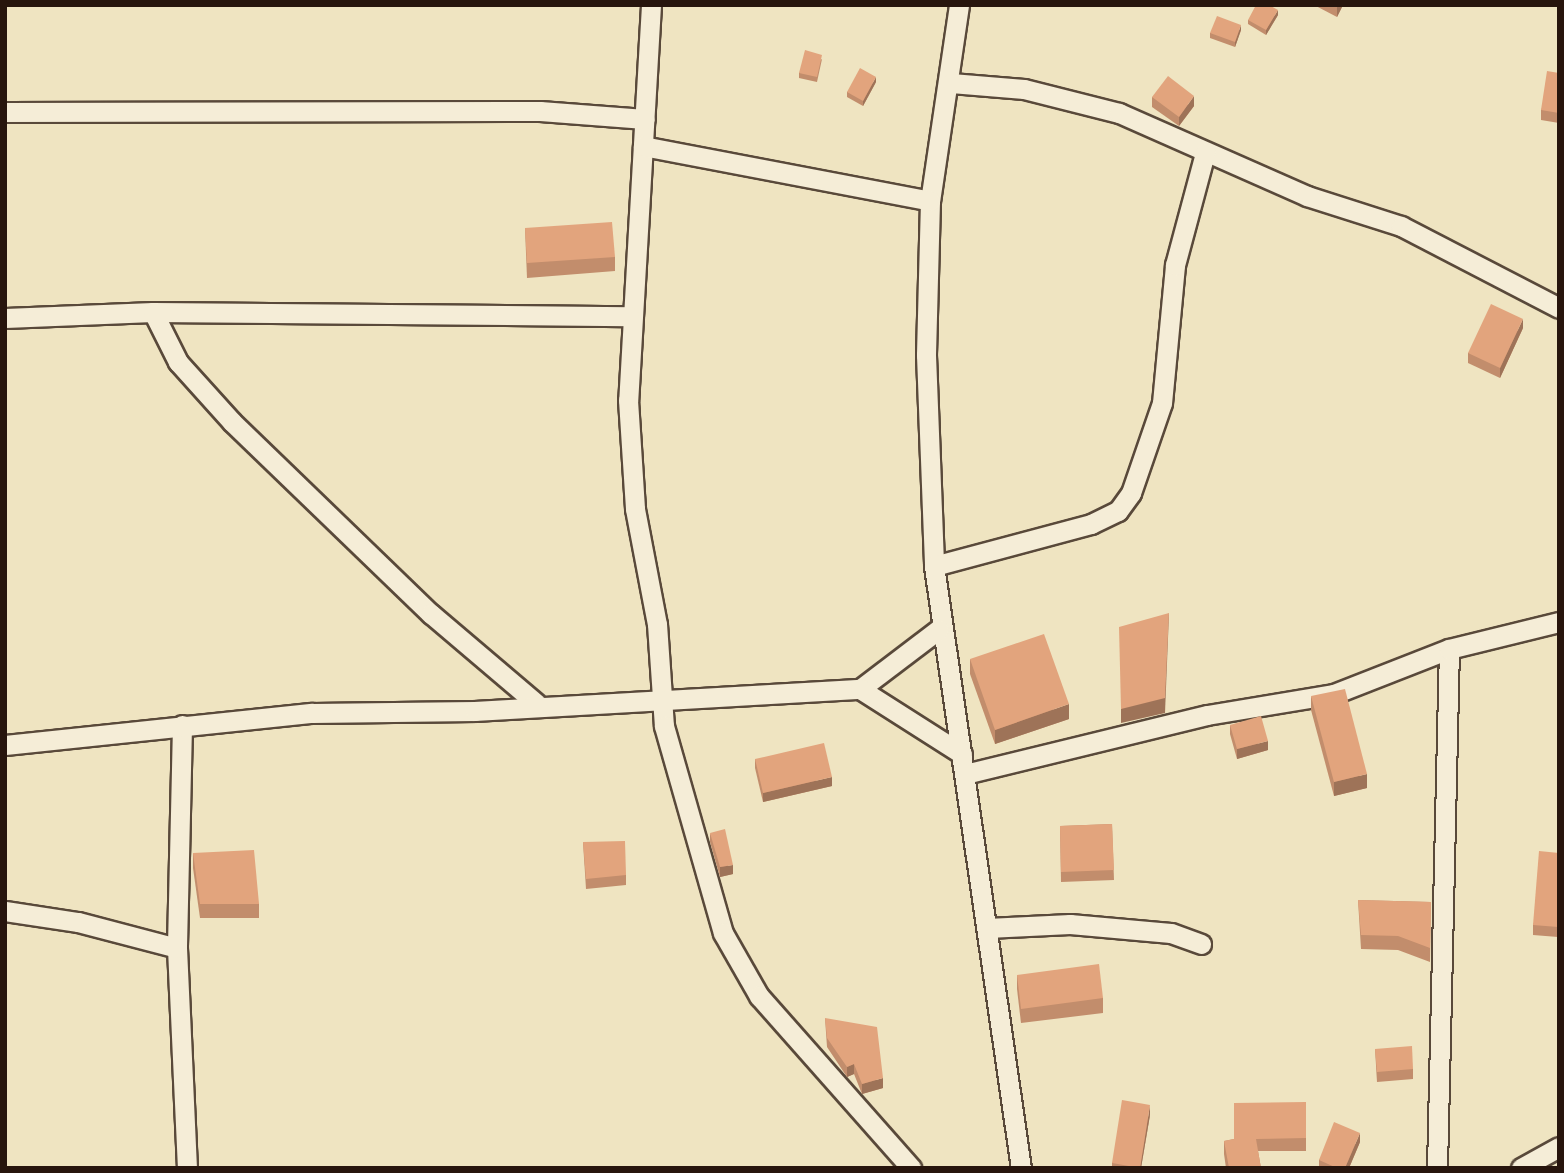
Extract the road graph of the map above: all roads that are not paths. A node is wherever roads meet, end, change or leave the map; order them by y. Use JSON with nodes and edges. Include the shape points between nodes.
{"nodes":[{"id":1,"x":651,"y":5,"type":"edge"},
{"id":2,"x":959,"y":5,"type":"edge"},
{"id":3,"x":951,"y":83,"type":"junction"},
{"id":4,"x":5,"y":112,"type":"edge"},
{"id":5,"x":645,"y":119,"type":"junction"},
{"id":6,"x":643,"y":146,"type":"junction"},
{"id":7,"x":1205,"y":153,"type":"junction"},
{"id":8,"x":930,"y":201,"type":"junction"},
{"id":9,"x":1559,"y":308,"type":"edge"},
{"id":10,"x":153,"y":312,"type":"junction"},
{"id":11,"x":629,"y":316,"type":"junction"},
{"id":12,"x":5,"y":318,"type":"edge"},
{"id":13,"x":934,"y":566,"type":"junction"},
{"id":14,"x":1559,"y":622,"type":"edge"},
{"id":15,"x":939,"y":629,"type":"junction"},
{"id":16,"x":1449,"y":649,"type":"junction"},
{"id":17,"x":860,"y":689,"type":"junction"},
{"id":18,"x":664,"y":696,"type":"junction"},
{"id":19,"x":536,"y":703,"type":"junction"},
{"id":20,"x":181,"y":725,"type":"junction"},
{"id":21,"x":5,"y":745,"type":"edge"},
{"id":22,"x":962,"y":754,"type":"junction"},
{"id":23,"x":965,"y":774,"type":"junction"},
{"id":24,"x":5,"y":911,"type":"edge"},
{"id":25,"x":987,"y":928,"type":"junction"},
{"id":26,"x":1201,"y":944,"type":"dead end"},
{"id":27,"x":177,"y":948,"type":"junction"},
{"id":28,"x":1559,"y":1147,"type":"edge"},
{"id":29,"x":187,"y":1168,"type":"edge"},
{"id":30,"x":911,"y":1168,"type":"edge"},
{"id":31,"x":1021,"y":1168,"type":"edge"},
{"id":32,"x":1437,"y":1168,"type":"edge"},
{"id":33,"x":1521,"y":1168,"type":"edge"}],
"edges":[{"from":1,"to":5,"type":"street"},
{"from":2,"to":3,"type":"street"},
{"from":3,"to":7,"type":"street","via":[[1024,89],[1119,113]]},
{"from":3,"to":8,"type":"street"},
{"from":4,"to":5,"type":"street","via":[[540,110]]},
{"from":5,"to":6,"type":"street"},
{"from":6,"to":8,"type":"street"},
{"from":6,"to":11,"type":"street"},
{"from":7,"to":9,"type":"street","via":[[1401,226]]},
{"from":7,"to":13,"type":"street","via":[[1175,265],[1162,403],[1131,493],[1118,511],[1091,524]]},
{"from":8,"to":13,"type":"street","via":[[926,355]]},
{"from":10,"to":11,"type":"street"},
{"from":10,"to":12,"type":"street"},
{"from":10,"to":19,"type":"street","via":[[178,362],[232,422],[431,614]]},
{"from":11,"to":18,"type":"street","via":[[635,509]]},
{"from":13,"to":15,"type":"street"},
{"from":14,"to":16,"type":"street"},
{"from":15,"to":17,"type":"street"},
{"from":15,"to":22,"type":"street"},
{"from":16,"to":23,"type":"street","via":[[1334,694],[1207,715]]},
{"from":16,"to":32,"type":"street"},
{"from":17,"to":18,"type":"street"},
{"from":17,"to":22,"type":"street"},
{"from":18,"to":19,"type":"street"},
{"from":18,"to":30,"type":"street","via":[[664,726],[686,819],[723,933],[759,996]]},
{"from":19,"to":20,"type":"street"},
{"from":20,"to":21,"type":"street"},
{"from":20,"to":27,"type":"street"},
{"from":22,"to":23,"type":"street"},
{"from":23,"to":25,"type":"street"},
{"from":24,"to":27,"type":"street","via":[[79,922]]},
{"from":25,"to":26,"type":"street","via":[[1070,924],[1171,933]]},
{"from":25,"to":31,"type":"street"},
{"from":27,"to":29,"type":"street"},
{"from":28,"to":33,"type":"street"}]}
